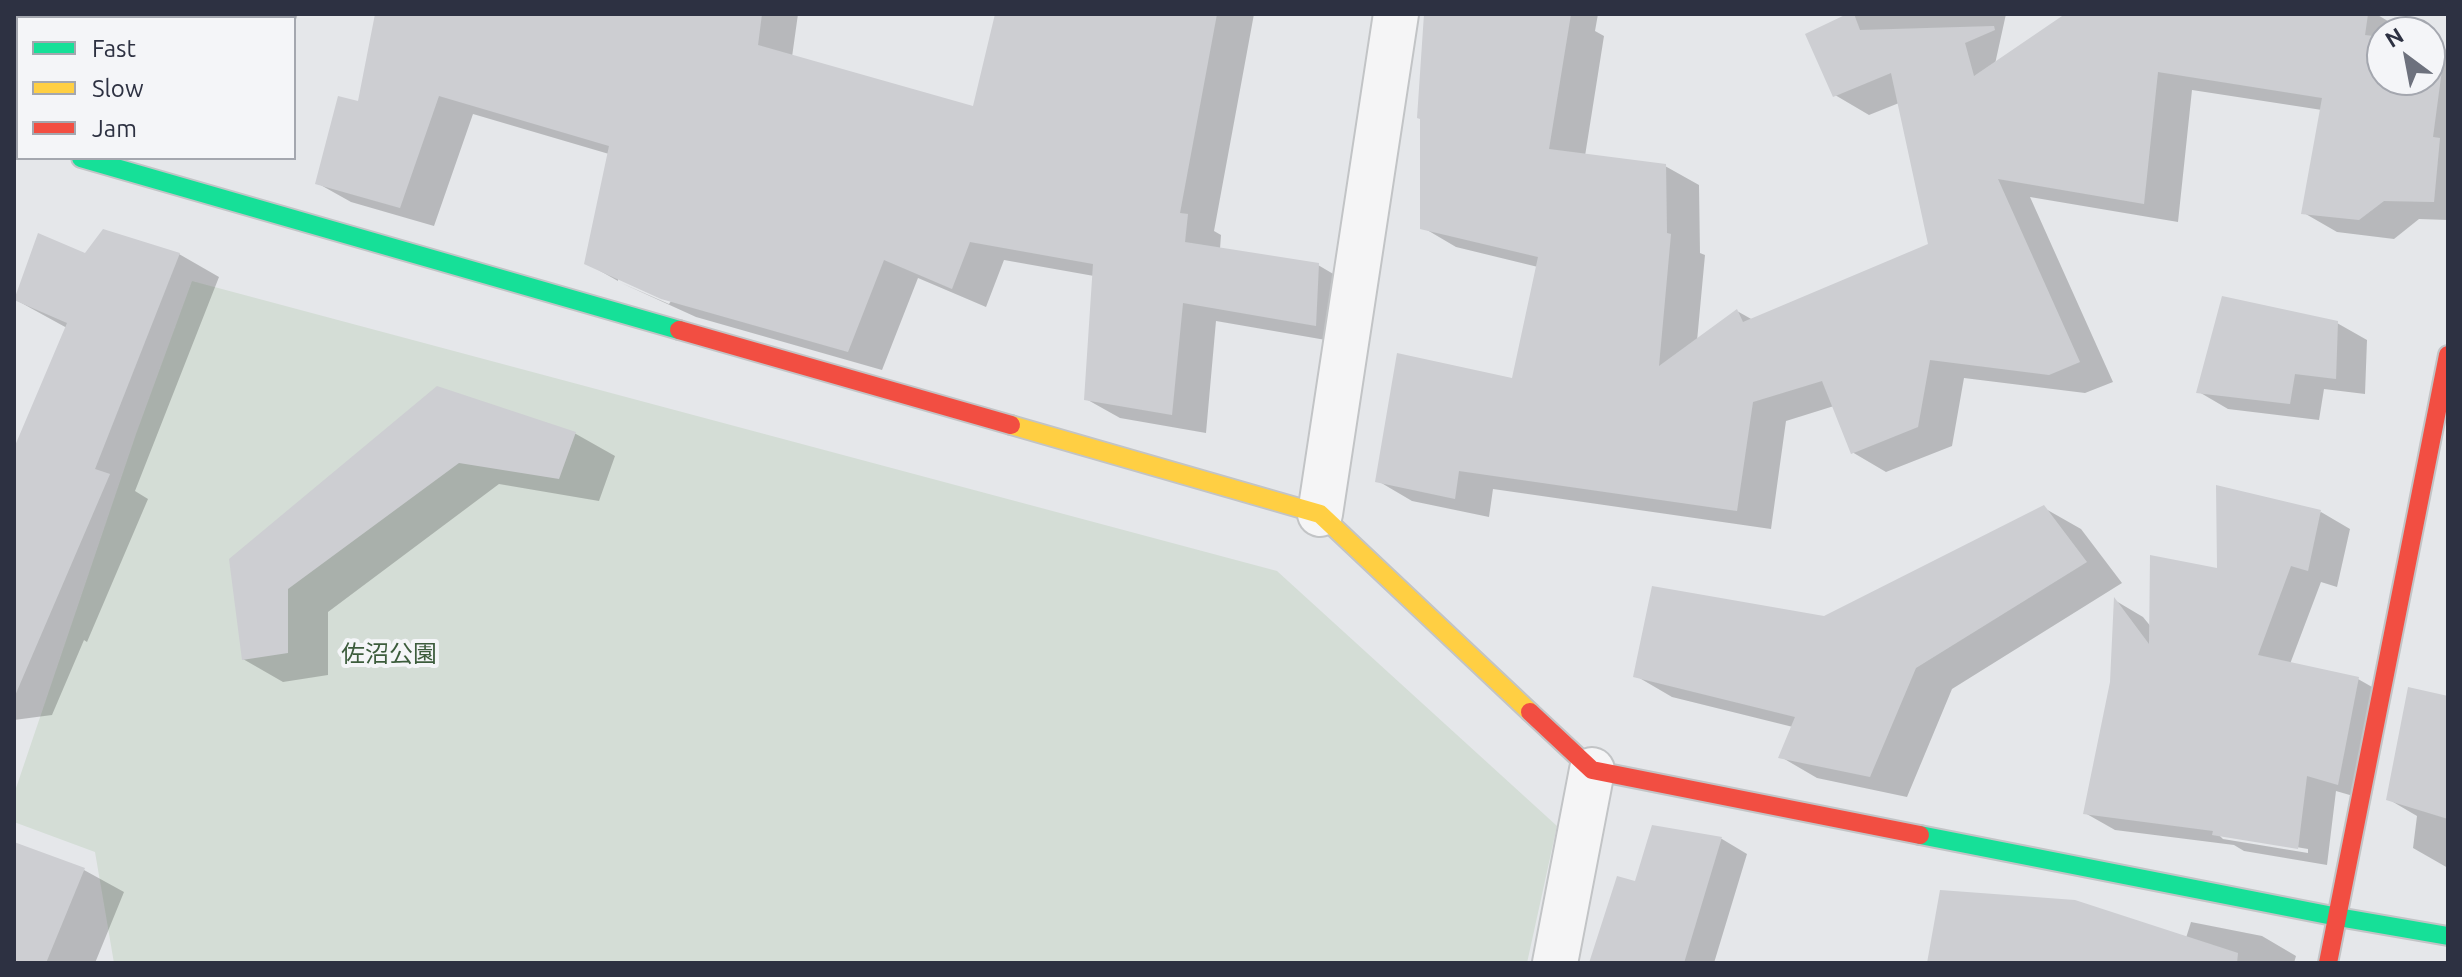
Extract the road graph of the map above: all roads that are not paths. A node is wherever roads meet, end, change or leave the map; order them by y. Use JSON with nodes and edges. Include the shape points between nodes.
{"nodes":[{"id":1,"x":1396,"y":14,"type":"edge"},
{"id":2,"x":88,"y":160,"type":"edge"},
{"id":3,"x":2448,"y":355,"type":"edge"},
{"id":4,"x":1320,"y":514,"type":"junction"},
{"id":5,"x":1592,"y":770,"type":"junction"},
{"id":6,"x":2338,"y":917,"type":"junction"},
{"id":7,"x":2448,"y":936,"type":"edge"},
{"id":8,"x":1555,"y":963,"type":"edge"},
{"id":9,"x":2328,"y":963,"type":"edge"}],
"edges":[{"from":1,"to":4,"type":"street"},
{"from":2,"to":4,"type":"main road"},
{"from":3,"to":6,"type":"main road"},
{"from":4,"to":5,"type":"main road"},
{"from":5,"to":6,"type":"main road"},
{"from":5,"to":8,"type":"street"},
{"from":6,"to":7,"type":"main road"},
{"from":6,"to":9,"type":"main road"}]}
